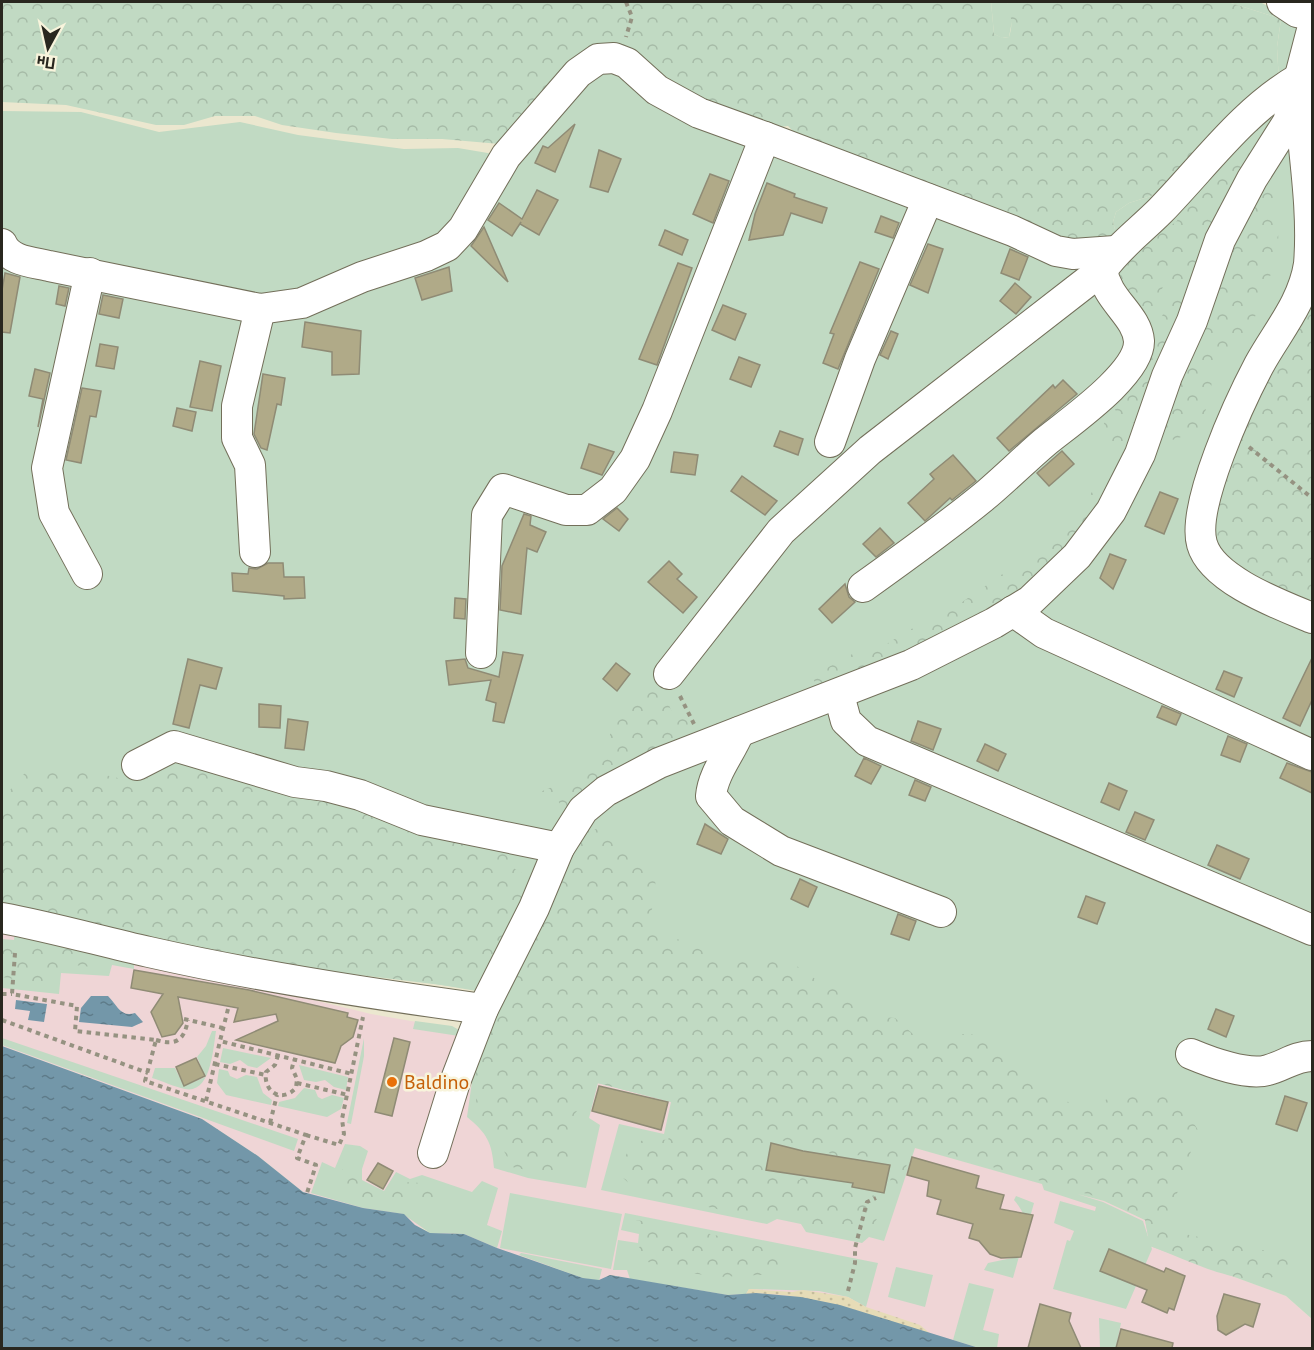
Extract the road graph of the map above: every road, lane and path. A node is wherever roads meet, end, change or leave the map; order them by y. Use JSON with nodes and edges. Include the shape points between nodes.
{"nodes":[{"id":1,"x":626,"y":2,"type":"edge"},
{"id":2,"x":1282,"y":2,"type":"edge"},
{"id":3,"x":1312,"y":15,"type":"edge"},
{"id":4,"x":1312,"y":30,"type":"edge"},
{"id":5,"x":614,"y":58,"type":"junction"},
{"id":6,"x":1298,"y":79,"type":"junction"},
{"id":7,"x":765,"y":136,"type":"junction"},
{"id":8,"x":928,"y":199,"type":"junction"},
{"id":9,"x":2,"y":244,"type":"edge"},
{"id":10,"x":1109,"y":260,"type":"junction"},
{"id":11,"x":90,"y":273,"type":"junction"},
{"id":12,"x":260,"y":309,"type":"junction"},
{"id":13,"x":1229,"y":433,"type":"junction"},
{"id":14,"x":830,"y":442,"type":"dead end"},
{"id":15,"x":1312,"y":498,"type":"edge"},
{"id":16,"x":255,"y":552,"type":"dead end"},
{"id":17,"x":87,"y":574,"type":"dead end"},
{"id":18,"x":864,"y":587,"type":"dead end"},
{"id":19,"x":1013,"y":611,"type":"junction"},
{"id":20,"x":1312,"y":618,"type":"edge"},
{"id":21,"x":481,"y":653,"type":"dead end"},
{"id":22,"x":669,"y":674,"type":"joint"},
{"id":23,"x":839,"y":695,"type":"junction"},
{"id":24,"x":739,"y":732,"type":"junction"},
{"id":25,"x":696,"y":749,"type":"junction"},
{"id":26,"x":1312,"y":755,"type":"edge"},
{"id":27,"x":137,"y":765,"type":"dead end"},
{"id":28,"x":559,"y":848,"type":"junction"},
{"id":29,"x":941,"y":912,"type":"dead end"},
{"id":30,"x":2,"y":918,"type":"edge"},
{"id":31,"x":1312,"y":930,"type":"edge"},
{"id":32,"x":15,"y":952,"type":"dead end"},
{"id":33,"x":368,"y":993,"type":"junction"},
{"id":34,"x":2,"y":994,"type":"edge"},
{"id":35,"x":12,"y":994,"type":"junction"},
{"id":36,"x":228,"y":1009,"type":"dead end"},
{"id":37,"x":483,"y":1010,"type":"junction"},
{"id":38,"x":2,"y":1020,"type":"edge"},
{"id":39,"x":223,"y":1028,"type":"junction"},
{"id":40,"x":156,"y":1040,"type":"junction"},
{"id":41,"x":220,"y":1041,"type":"junction"},
{"id":42,"x":1191,"y":1054,"type":"dead end"},
{"id":43,"x":278,"y":1055,"type":"junction"},
{"id":44,"x":1312,"y":1056,"type":"edge"},
{"id":45,"x":294,"y":1059,"type":"junction"},
{"id":46,"x":215,"y":1064,"type":"junction"},
{"id":47,"x":147,"y":1073,"type":"junction"},
{"id":48,"x":352,"y":1074,"type":"junction"},
{"id":49,"x":266,"y":1075,"type":"junction"},
{"id":50,"x":297,"y":1083,"type":"junction"},
{"id":51,"x":277,"y":1095,"type":"junction"},
{"id":52,"x":348,"y":1095,"type":"junction"},
{"id":53,"x":206,"y":1101,"type":"junction"},
{"id":54,"x":270,"y":1123,"type":"junction"},
{"id":55,"x":306,"y":1135,"type":"junction"},
{"id":56,"x":433,"y":1153,"type":"dead end"},
{"id":57,"x":306,"y":1196,"type":"dead end"},
{"id":58,"x":876,"y":1198,"type":"dead end"},
{"id":59,"x":848,"y":1291,"type":"dead end"}],
"edges":[{"from":1,"to":5,"type":"path","via":[[632,17],[625,45]]},
{"from":2,"to":3,"type":"lane","via":[[1297,12]]},
{"from":4,"to":6,"type":"lane"},
{"from":5,"to":7,"type":"lane","via":[[627,63],[657,90],[699,113]]},
{"from":5,"to":12,"type":"lane","via":[[598,59],[578,73],[506,156],[463,229],[447,246],[303,303]]},
{"from":6,"to":10,"type":"lane","via":[[1274,93]]},
{"from":6,"to":13,"type":"lane","via":[[1310,190],[1309,265],[1295,307],[1259,365]]},
{"from":6,"to":19,"type":"lane","via":[[1288,122],[1220,240],[1140,454],[1111,511],[1077,556],[1030,601]]},
{"from":7,"to":8,"type":"lane"},
{"from":7,"to":21,"type":"lane","via":[[657,411],[634,459],[613,490],[587,510],[566,510],[503,489],[487,515]]},
{"from":8,"to":10,"type":"lane","via":[[1056,251]]},
{"from":8,"to":14,"type":"lane","via":[[868,338]]},
{"from":9,"to":11,"type":"lane","via":[[5,252],[18,259]]},
{"from":10,"to":18,"type":"lane","via":[[1105,286],[1133,322],[1139,342],[1122,375],[987,494]]},
{"from":10,"to":22,"type":"lane","via":[[887,436],[781,531]]},
{"from":11,"to":12,"type":"lane"},
{"from":11,"to":17,"type":"lane","via":[[47,468],[54,513]]},
{"from":12,"to":16,"type":"lane","via":[[237,406],[237,438],[250,465]]},
{"from":13,"to":15,"type":"path"},
{"from":13,"to":20,"type":"lane","via":[[1205,495],[1200,522],[1202,545],[1215,564],[1241,585]]},
{"from":19,"to":23,"type":"lane","via":[[911,665]]},
{"from":19,"to":26,"type":"lane","via":[[1044,633]]},
{"from":22,"to":25,"type":"path","via":[[673,688],[689,711]]},
{"from":23,"to":24,"type":"lane"},
{"from":23,"to":31,"type":"lane","via":[[846,721],[867,741]]},
{"from":24,"to":25,"type":"lane"},
{"from":24,"to":29,"type":"lane","via":[[713,780],[711,796],[732,821],[781,851]]},
{"from":25,"to":28,"type":"lane","via":[[606,791],[583,810]]},
{"from":27,"to":28,"type":"lane","via":[[174,746],[295,782],[360,795],[422,820]]},
{"from":28,"to":37,"type":"lane"},
{"from":30,"to":33,"type":"lane","via":[[149,952]]},
{"from":32,"to":35,"type":"path"},
{"from":33,"to":37,"type":"lane"},
{"from":33,"to":48,"type":"path"},
{"from":34,"to":35,"type":"path"},
{"from":35,"to":40,"type":"path","via":[[77,1006],[75,1031]]},
{"from":36,"to":39,"type":"path"},
{"from":37,"to":56,"type":"lane"},
{"from":38,"to":47,"type":"path"},
{"from":39,"to":40,"type":"path","via":[[186,1019],[185,1034],[178,1041]]},
{"from":39,"to":41,"type":"path"},
{"from":40,"to":47,"type":"path"},
{"from":41,"to":43,"type":"path"},
{"from":41,"to":46,"type":"path"},
{"from":42,"to":44,"type":"lane","via":[[1219,1066],[1266,1071],[1300,1056]]},
{"from":43,"to":45,"type":"path"},
{"from":43,"to":49,"type":"path"},
{"from":45,"to":48,"type":"path"},
{"from":45,"to":50,"type":"path","via":[[292,1068]]},
{"from":46,"to":49,"type":"path"},
{"from":46,"to":53,"type":"path"},
{"from":47,"to":53,"type":"path","via":[[145,1081]]},
{"from":48,"to":52,"type":"path"},
{"from":49,"to":51,"type":"path","via":[[266,1086]]},
{"from":50,"to":51,"type":"path","via":[[292,1092]]},
{"from":50,"to":52,"type":"path"},
{"from":51,"to":54,"type":"path"},
{"from":52,"to":55,"type":"path","via":[[342,1119],[345,1134],[339,1145]]},
{"from":53,"to":54,"type":"path"},
{"from":54,"to":55,"type":"path"},
{"from":55,"to":57,"type":"path","via":[[297,1158],[316,1165]]},
{"from":58,"to":59,"type":"path","via":[[867,1202],[862,1218]]}]}
